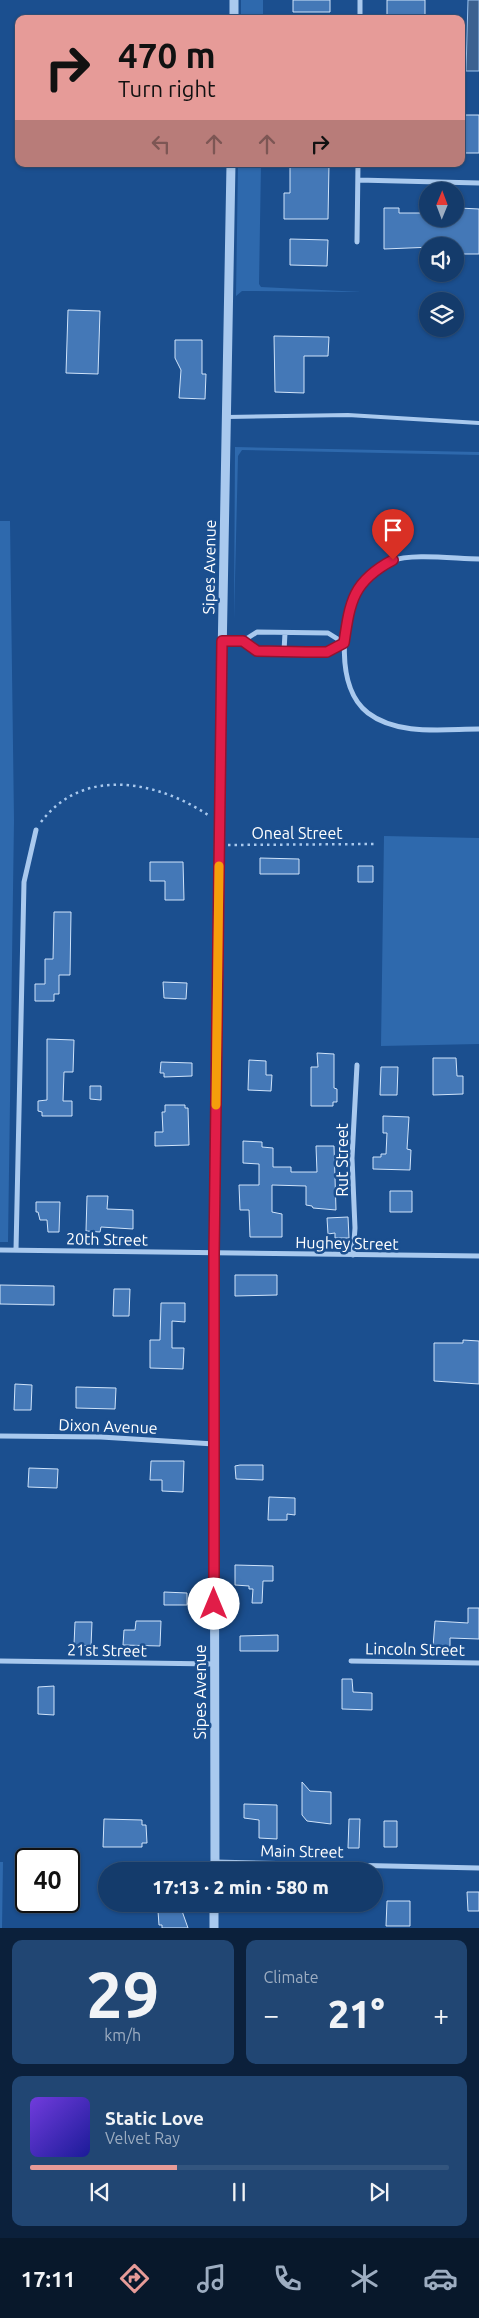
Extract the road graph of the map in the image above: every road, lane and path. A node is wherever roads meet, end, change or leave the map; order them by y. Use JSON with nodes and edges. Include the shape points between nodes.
{"nodes":[{"id":1,"x":234,"y":0,"type":"edge"},
{"id":2,"x":360,"y":0,"type":"edge"},
{"id":3,"x":234,"y":15,"type":"edge"},
{"id":4,"x":360,"y":15,"type":"edge"},
{"id":5,"x":231,"y":167,"type":"edge"},
{"id":6,"x":358,"y":167,"type":"edge"},
{"id":7,"x":358,"y":180,"type":"junction"},
{"id":8,"x":479,"y":183,"type":"edge"},
{"id":9,"x":357,"y":242,"type":"dead end"},
{"id":10,"x":227,"y":417,"type":"junction"},
{"id":11,"x":479,"y":423,"type":"edge"},
{"id":12,"x":479,"y":559,"type":"edge"},
{"id":13,"x":284,"y":632,"type":"junction"},
{"id":14,"x":222,"y":641,"type":"junction"},
{"id":15,"x":243,"y":641,"type":"junction"},
{"id":16,"x":344,"y":643,"type":"junction"},
{"id":17,"x":284,"y":651,"type":"junction"},
{"id":18,"x":479,"y":730,"type":"edge"},
{"id":19,"x":219,"y":823,"type":"junction"},
{"id":20,"x":36,"y":830,"type":"joint"},
{"id":21,"x":375,"y":844,"type":"dead end"},
{"id":22,"x":219,"y":845,"type":"junction"},
{"id":23,"x":356,"y":1065,"type":"dead end"},
{"id":24,"x":0,"y":1250,"type":"edge"},
{"id":25,"x":16,"y":1250,"type":"junction"},
{"id":26,"x":214,"y":1254,"type":"junction"},
{"id":27,"x":353,"y":1255,"type":"junction"},
{"id":28,"x":479,"y":1256,"type":"edge"},
{"id":29,"x":0,"y":1436,"type":"edge"},
{"id":30,"x":214,"y":1444,"type":"junction"},
{"id":31,"x":351,"y":1660,"type":"dead end"},
{"id":32,"x":0,"y":1661,"type":"edge"},
{"id":33,"x":479,"y":1663,"type":"edge"},
{"id":34,"x":215,"y":1664,"type":"junction"},
{"id":35,"x":215,"y":1862,"type":"edge"},
{"id":36,"x":383,"y":1866,"type":"edge"},
{"id":37,"x":479,"y":1868,"type":"edge"},
{"id":38,"x":214,"y":1912,"type":"edge"},
{"id":39,"x":214,"y":1928,"type":"edge"}],
"edges":[{"from":1,"to":3,"type":"street"},
{"from":2,"to":4,"type":"street"},
{"from":5,"to":10,"type":"street","name":"Sipes Avenue"},
{"from":6,"to":7,"type":"street"},
{"from":7,"to":8,"type":"street"},
{"from":7,"to":9,"type":"street"},
{"from":10,"to":11,"type":"lane","via":[[348,415]]},
{"from":10,"to":14,"type":"street","name":"Sipes Avenue"},
{"from":12,"to":16,"type":"street","via":[[410,558],[393,560],[376,569],[360,584],[349,611]]},
{"from":13,"to":15,"type":"street","via":[[257,632]]},
{"from":13,"to":16,"type":"street","via":[[328,633]]},
{"from":13,"to":17,"type":"street"},
{"from":14,"to":15,"type":"street"},
{"from":14,"to":19,"type":"street","name":"Sipes Avenue"},
{"from":15,"to":17,"type":"street","via":[[257,651]]},
{"from":16,"to":17,"type":"street","via":[[327,652]]},
{"from":16,"to":18,"type":"street","via":[[349,685],[356,701],[386,724],[405,728]]},
{"from":19,"to":20,"type":"path","via":[[195,806],[168,794],[143,786],[122,784],[96,786],[70,796],[51,809]]},
{"from":19,"to":22,"type":"street","name":"Sipes Avenue"},
{"from":20,"to":25,"type":"street","via":[[24,882]]},
{"from":21,"to":22,"type":"path","name":"Oneal Street"},
{"from":22,"to":26,"type":"street","name":"Sipes Avenue"},
{"from":23,"to":27,"type":"street","name":"Rut Street","via":[[352,1158]]},
{"from":24,"to":25,"type":"street","name":"20th Street"},
{"from":25,"to":26,"type":"street","name":"20th Street"},
{"from":26,"to":27,"type":"street","name":"Hughey Street"},
{"from":26,"to":30,"type":"street","name":"Sipes Avenue"},
{"from":27,"to":28,"type":"street","name":"Hughey Street"},
{"from":29,"to":30,"type":"street","name":"Dixon Avenue","via":[[100,1437]]},
{"from":30,"to":34,"type":"street","name":"Sipes Avenue"},
{"from":31,"to":33,"type":"street","name":"Lincoln Street"},
{"from":32,"to":34,"type":"street","name":"21st Street"},
{"from":34,"to":35,"type":"street","name":"Sipes Avenue"},
{"from":36,"to":37,"type":"street","name":"Main Street"},
{"from":38,"to":39,"type":"street"}]}
